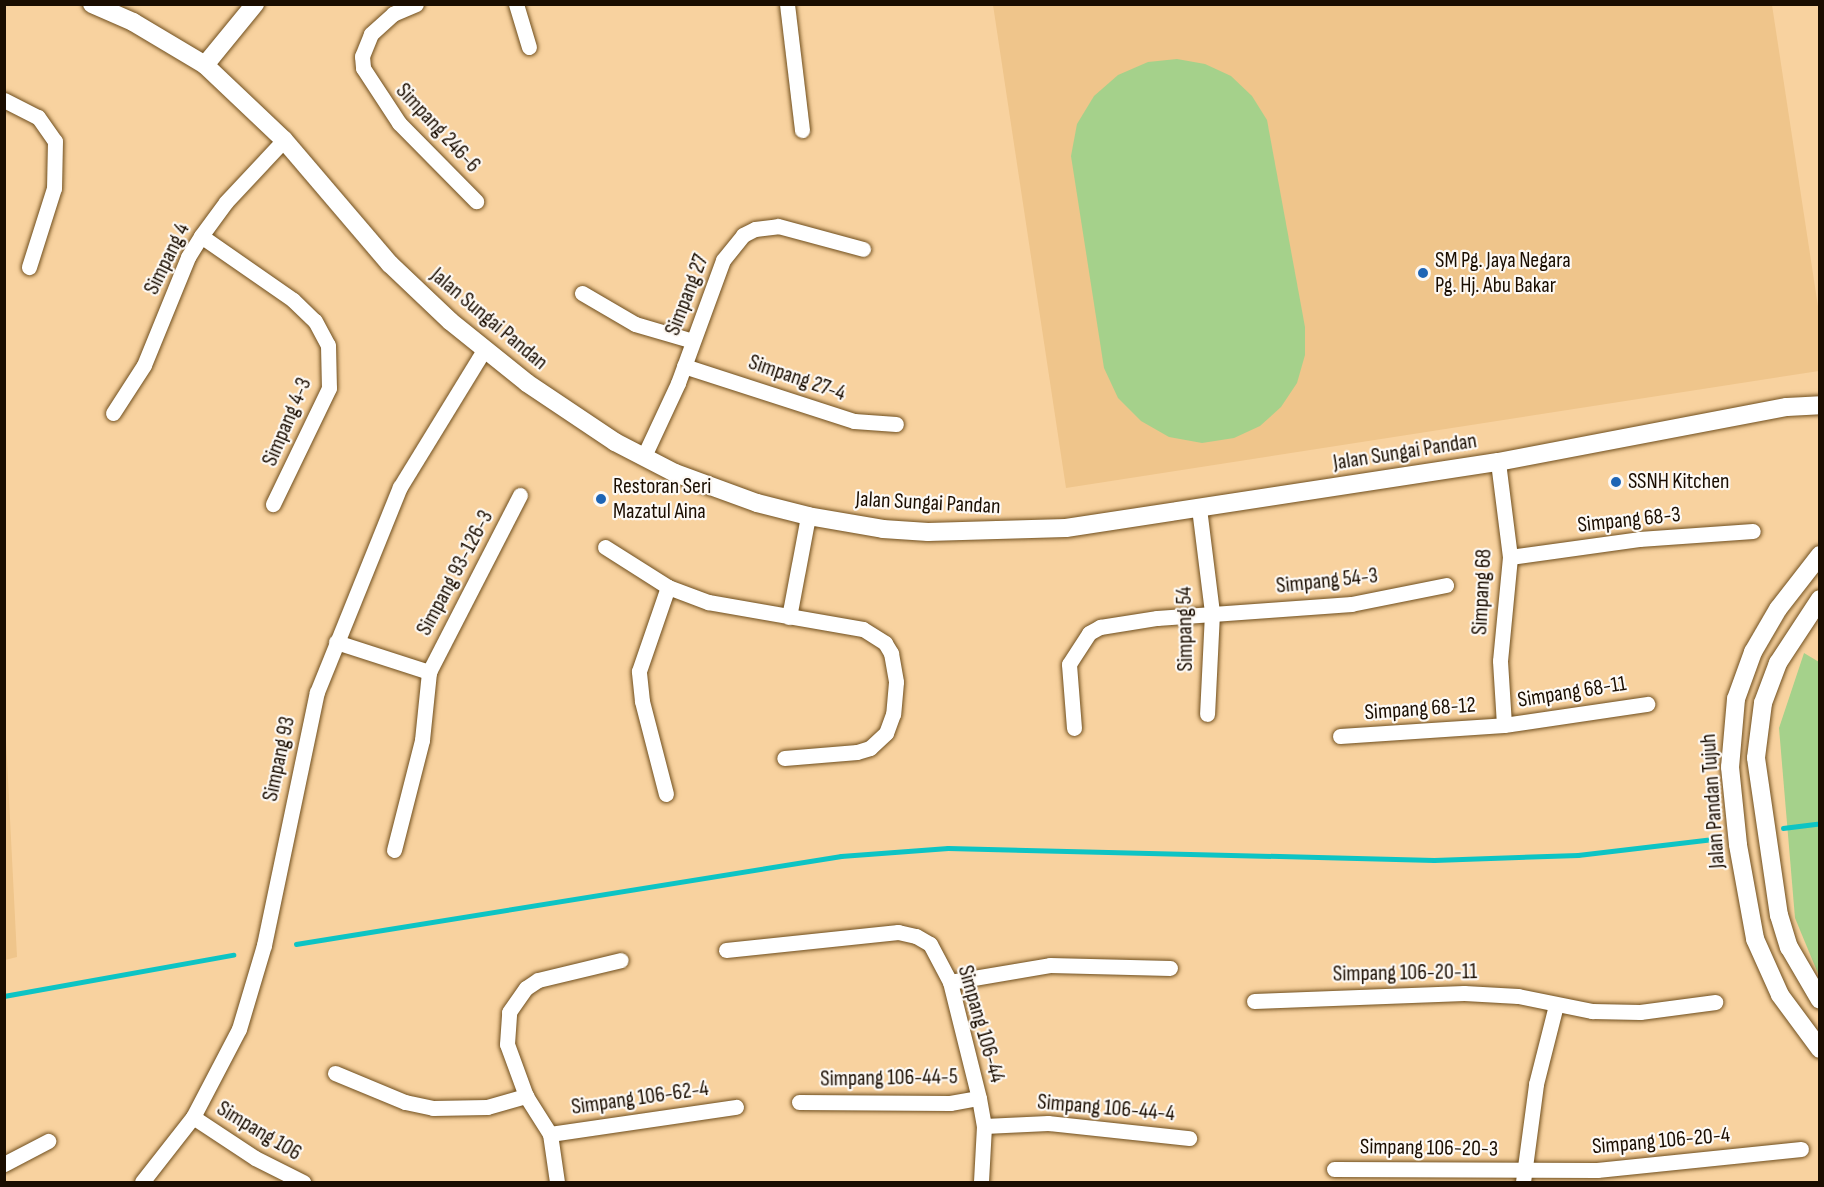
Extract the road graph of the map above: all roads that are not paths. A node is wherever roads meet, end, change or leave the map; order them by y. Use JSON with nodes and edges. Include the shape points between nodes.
{"nodes":[{"id":1,"x":92,"y":4,"type":"edge"},
{"id":2,"x":255,"y":4,"type":"edge"},
{"id":3,"x":416,"y":4,"type":"edge"},
{"id":4,"x":516,"y":4,"type":"edge"},
{"id":5,"x":787,"y":4,"type":"edge"},
{"id":6,"x":529,"y":47,"type":"dead end"},
{"id":7,"x":205,"y":65,"type":"junction"},
{"id":8,"x":4,"y":100,"type":"edge"},
{"id":9,"x":802,"y":130,"type":"dead end"},
{"id":10,"x":284,"y":140,"type":"junction"},
{"id":11,"x":476,"y":201,"type":"dead end"},
{"id":12,"x":201,"y":236,"type":"junction"},
{"id":13,"x":863,"y":249,"type":"dead end"},
{"id":14,"x":29,"y":267,"type":"dead end"},
{"id":15,"x":582,"y":293,"type":"dead end"},
{"id":16,"x":693,"y":341,"type":"junction"},
{"id":17,"x":484,"y":350,"type":"junction"},
{"id":18,"x":684,"y":366,"type":"junction"},
{"id":19,"x":1820,"y":405,"type":"edge"},
{"id":20,"x":1768,"y":410,"type":"junction"},
{"id":21,"x":113,"y":413,"type":"dead end"},
{"id":22,"x":1820,"y":415,"type":"edge"},
{"id":23,"x":896,"y":424,"type":"dead end"},
{"id":24,"x":644,"y":456,"type":"junction"},
{"id":25,"x":1498,"y":462,"type":"junction"},
{"id":26,"x":520,"y":495,"type":"dead end"},
{"id":27,"x":273,"y":504,"type":"dead end"},
{"id":28,"x":1199,"y":508,"type":"junction"},
{"id":29,"x":808,"y":516,"type":"junction"},
{"id":30,"x":1753,"y":531,"type":"dead end"},
{"id":31,"x":605,"y":547,"type":"dead end"},
{"id":32,"x":1820,"y":555,"type":"edge"},
{"id":33,"x":1510,"y":556,"type":"junction"},
{"id":34,"x":1446,"y":585,"type":"dead end"},
{"id":35,"x":668,"y":587,"type":"junction"},
{"id":36,"x":1820,"y":599,"type":"edge"},
{"id":37,"x":1212,"y":613,"type":"junction"},
{"id":38,"x":789,"y":617,"type":"junction"},
{"id":39,"x":336,"y":642,"type":"junction"},
{"id":40,"x":429,"y":672,"type":"junction"},
{"id":41,"x":1647,"y":704,"type":"dead end"},
{"id":42,"x":1207,"y":714,"type":"dead end"},
{"id":43,"x":1504,"y":725,"type":"junction"},
{"id":44,"x":1074,"y":728,"type":"dead end"},
{"id":45,"x":1340,"y":736,"type":"dead end"},
{"id":46,"x":784,"y":758,"type":"dead end"},
{"id":47,"x":666,"y":794,"type":"dead end"},
{"id":48,"x":394,"y":850,"type":"dead end"},
{"id":49,"x":726,"y":950,"type":"dead end"},
{"id":50,"x":621,"y":960,"type":"dead end"},
{"id":51,"x":1170,"y":968,"type":"dead end"},
{"id":52,"x":950,"y":982,"type":"junction"},
{"id":53,"x":1254,"y":1000,"type":"dead end"},
{"id":54,"x":1820,"y":1000,"type":"edge"},
{"id":55,"x":1714,"y":1002,"type":"dead end"},
{"id":56,"x":1556,"y":1005,"type":"junction"},
{"id":57,"x":1820,"y":1049,"type":"edge"},
{"id":58,"x":335,"y":1073,"type":"dead end"},
{"id":59,"x":526,"y":1096,"type":"junction"},
{"id":60,"x":979,"y":1098,"type":"junction"},
{"id":61,"x":799,"y":1102,"type":"dead end"},
{"id":62,"x":736,"y":1107,"type":"dead end"},
{"id":63,"x":193,"y":1117,"type":"junction"},
{"id":64,"x":984,"y":1126,"type":"junction"},
{"id":65,"x":550,"y":1134,"type":"junction"},
{"id":66,"x":1189,"y":1138,"type":"dead end"},
{"id":67,"x":48,"y":1141,"type":"dead end"},
{"id":68,"x":1801,"y":1149,"type":"dead end"},
{"id":69,"x":4,"y":1164,"type":"edge"},
{"id":70,"x":1334,"y":1169,"type":"dead end"},
{"id":71,"x":1523,"y":1177,"type":"edge"},
{"id":72,"x":142,"y":1182,"type":"edge"},
{"id":73,"x":303,"y":1182,"type":"edge"},
{"id":74,"x":557,"y":1182,"type":"edge"},
{"id":75,"x":981,"y":1182,"type":"edge"}],
"edges":[{"from":1,"to":7,"type":"street","name":"Jalan Sungai Pandan","via":[[133,22]]},
{"from":2,"to":7,"type":"street"},
{"from":3,"to":11,"type":"street","name":"Simpang 246-6","via":[[393,14],[371,34],[362,56],[363,68],[399,123]]},
{"from":4,"to":6,"type":"street"},
{"from":5,"to":9,"type":"street"},
{"from":7,"to":10,"type":"street","name":"Jalan Sungai Pandan"},
{"from":8,"to":14,"type":"street","via":[[38,117],[56,141],[54,188]]},
{"from":10,"to":12,"type":"street","name":"Simpang 4","via":[[226,202]]},
{"from":10,"to":17,"type":"street","name":"Jalan Sungai Pandan","via":[[390,264]]},
{"from":12,"to":21,"type":"street","name":"Simpang 4","via":[[144,365]]},
{"from":12,"to":27,"type":"street","name":"Simpang 4-3","via":[[293,300],[315,321],[328,345],[329,388]]},
{"from":13,"to":16,"type":"street","name":"Simpang 27","via":[[793,228],[755,229],[733,245],[723,260]]},
{"from":15,"to":16,"type":"street","via":[[635,324]]},
{"from":16,"to":18,"type":"street","name":"Simpang 27"},
{"from":17,"to":24,"type":"street","name":"Jalan Sungai Pandan","via":[[578,419]]},
{"from":17,"to":39,"type":"street","name":"Simpang 93","via":[[400,487]]},
{"from":18,"to":23,"type":"street","name":"Simpang 27-4","via":[[854,421]]},
{"from":18,"to":24,"type":"street","name":"Simpang 27"},
{"from":19,"to":20,"type":"street","name":"Jalan Sungai Pandan"},
{"from":20,"to":22,"type":"street","name":"Jalan Sungai Pandan"},
{"from":20,"to":25,"type":"street","name":"Jalan Sungai Pandan"},
{"from":24,"to":29,"type":"street","name":"Jalan Sungai Pandan","via":[[708,486]]},
{"from":25,"to":28,"type":"street","name":"Jalan Sungai Pandan"},
{"from":25,"to":33,"type":"street","name":"Simpang 68"},
{"from":26,"to":40,"type":"street","name":"Simpang 93-126-3"},
{"from":28,"to":29,"type":"street","name":"Jalan Sungai Pandan","via":[[1066,528],[977,533],[883,529]]},
{"from":28,"to":37,"type":"street","name":"Simpang 54"},
{"from":29,"to":38,"type":"street"},
{"from":30,"to":33,"type":"street","name":"Simpang 68-3","via":[[1640,539]]},
{"from":31,"to":35,"type":"street"},
{"from":32,"to":57,"type":"street","name":"Jalan Pandan Tujuh","via":[[1778,609],[1750,659],[1731,722],[1730,767],[1738,845],[1755,939],[1780,995]]},
{"from":33,"to":43,"type":"street","name":"Simpang 68","via":[[1500,661]]},
{"from":34,"to":37,"type":"street","name":"Simpang 54-3","via":[[1351,604]]},
{"from":35,"to":38,"type":"street","via":[[747,612]]},
{"from":35,"to":47,"type":"street","via":[[639,671],[642,701]]},
{"from":36,"to":54,"type":"street","name":"Jalan Pandan Tujuh","via":[[1778,663],[1763,703],[1756,758],[1779,915],[1789,947]]},
{"from":37,"to":42,"type":"street","name":"Simpang 54"},
{"from":37,"to":44,"type":"street","name":"Simpang 54-3","via":[[1112,624],[1089,633],[1069,663]]},
{"from":38,"to":46,"type":"street","via":[[863,629],[880,637],[891,653],[896,694],[890,724],[870,748]]},
{"from":39,"to":40,"type":"street"},
{"from":39,"to":63,"type":"street","name":"Simpang 93","via":[[317,692],[264,945],[247,1006],[228,1055]]},
{"from":40,"to":48,"type":"street","via":[[422,740]]},
{"from":41,"to":43,"type":"street","name":"Simpang 68-11"},
{"from":43,"to":45,"type":"street","name":"Simpang 68-12"},
{"from":49,"to":52,"type":"street","name":"Simpang 106-44","via":[[908,933],[930,944]]},
{"from":50,"to":59,"type":"street","via":[[554,973],[526,988],[516,999],[509,1012],[507,1044]]},
{"from":51,"to":52,"type":"street","via":[[1050,965]]},
{"from":52,"to":60,"type":"street","name":"Simpang 106-44"},
{"from":53,"to":56,"type":"street","name":"Simpang 106-20-11","via":[[1464,993],[1518,996]]},
{"from":55,"to":56,"type":"street","name":"Simpang 106-20-11","via":[[1640,1012]]},
{"from":56,"to":71,"type":"street","via":[[1536,1084]]},
{"from":58,"to":59,"type":"street","via":[[405,1102],[433,1108],[487,1107]]},
{"from":59,"to":65,"type":"street"},
{"from":60,"to":61,"type":"street","name":"Simpang 106-44-5","via":[[950,1103]]},
{"from":60,"to":64,"type":"street","name":"Simpang 106-44"},
{"from":62,"to":65,"type":"street","name":"Simpang 106-62-4"},
{"from":63,"to":72,"type":"street","name":"Simpang 93"},
{"from":63,"to":73,"type":"street","name":"Simpang 106","via":[[255,1158]]},
{"from":64,"to":66,"type":"street","name":"Simpang 106-44-4","via":[[1048,1123]]},
{"from":64,"to":75,"type":"street","name":"Simpang 106-44"},
{"from":65,"to":74,"type":"street"},
{"from":67,"to":69,"type":"street"},
{"from":68,"to":71,"type":"street","name":"Simpang 106-20-4"},
{"from":70,"to":71,"type":"street","name":"Simpang 106-20-3"}]}
